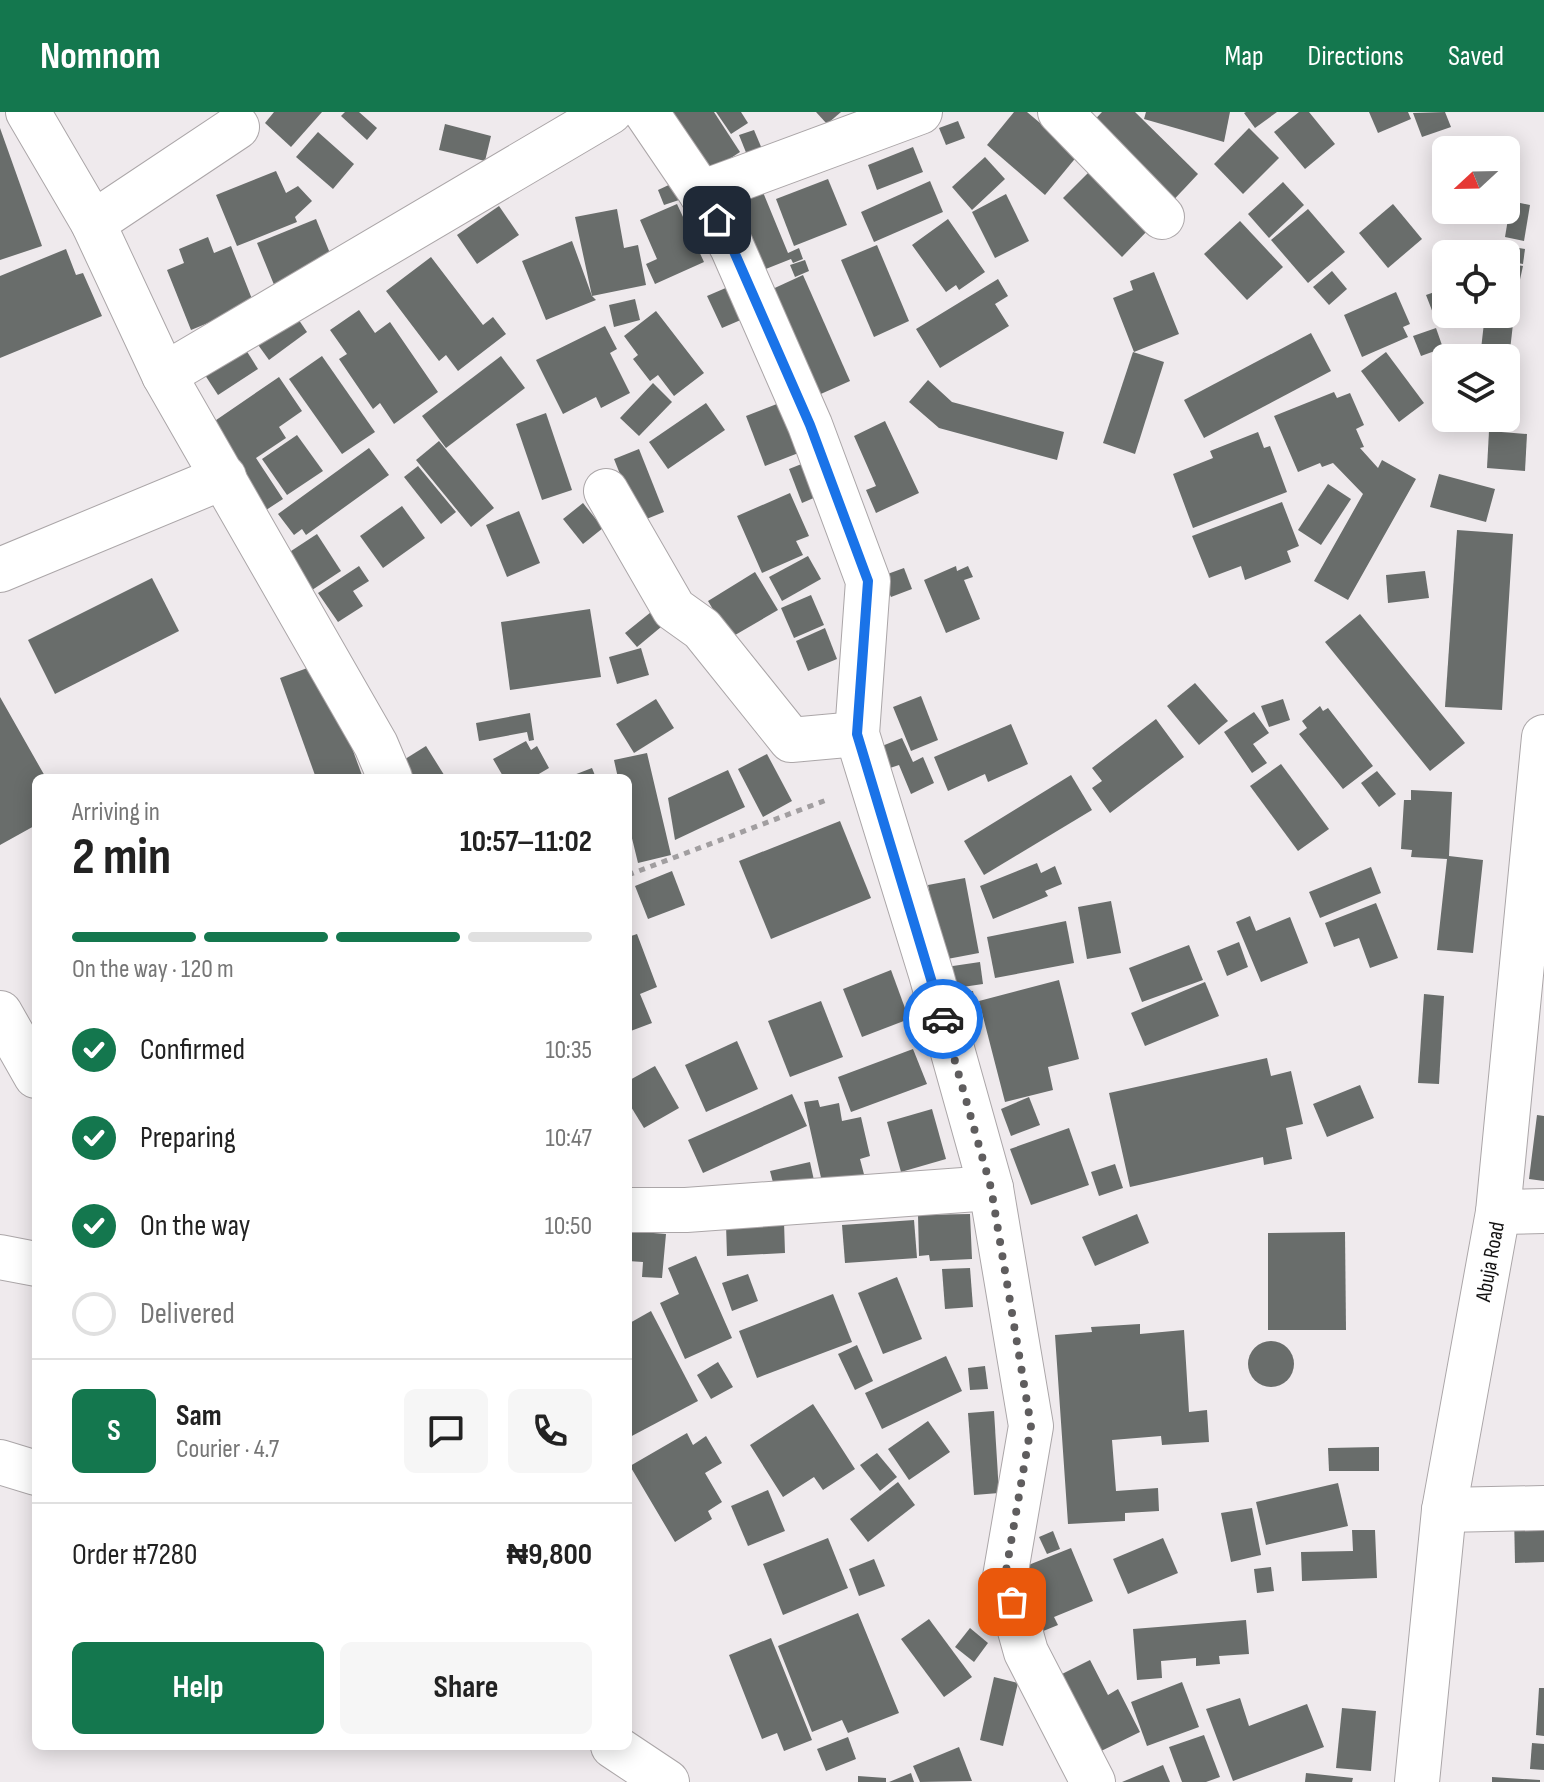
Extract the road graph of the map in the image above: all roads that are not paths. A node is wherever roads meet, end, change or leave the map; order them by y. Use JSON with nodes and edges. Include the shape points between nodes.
{"nodes":[{"id":1,"x":28,"y":112,"type":"edge"},
{"id":2,"x":610,"y":112,"type":"edge"},
{"id":3,"x":646,"y":112,"type":"edge"},
{"id":4,"x":920,"y":112,"type":"edge"},
{"id":5,"x":1060,"y":112,"type":"edge"},
{"id":6,"x":237,"y":127,"type":"dead end"},
{"id":7,"x":701,"y":193,"type":"junction"},
{"id":8,"x":1162,"y":217,"type":"dead end"},
{"id":9,"x":93,"y":223,"type":"junction"},
{"id":10,"x":164,"y":375,"type":"junction"},
{"id":11,"x":224,"y":477,"type":"junction"},
{"id":12,"x":606,"y":491,"type":"dead end"},
{"id":13,"x":0,"y":570,"type":"edge"},
{"id":14,"x":857,"y":734,"type":"junction"},
{"id":15,"x":1544,"y":737,"type":"edge"},
{"id":16,"x":388,"y":774,"type":"edge"},
{"id":17,"x":0,"y":1013,"type":"edge"},
{"id":18,"x":32,"y":1069,"type":"edge"},
{"id":19,"x":991,"y":1188,"type":"junction"},
{"id":20,"x":632,"y":1210,"type":"edge"},
{"id":21,"x":1544,"y":1211,"type":"edge"},
{"id":22,"x":1498,"y":1212,"type":"junction"},
{"id":23,"x":0,"y":1257,"type":"edge"},
{"id":24,"x":32,"y":1263,"type":"edge"},
{"id":25,"x":0,"y":1462,"type":"edge"},
{"id":26,"x":32,"y":1472,"type":"edge"},
{"id":27,"x":1544,"y":1508,"type":"edge"},
{"id":28,"x":1444,"y":1510,"type":"junction"},
{"id":29,"x":619,"y":1750,"type":"edge"},
{"id":30,"x":667,"y":1782,"type":"edge"},
{"id":31,"x":1093,"y":1782,"type":"edge"},
{"id":32,"x":1417,"y":1782,"type":"edge"}],
"edges":[{"from":1,"to":9,"type":"street"},
{"from":2,"to":10,"type":"street"},
{"from":3,"to":7,"type":"street"},
{"from":4,"to":7,"type":"street"},
{"from":5,"to":8,"type":"street"},
{"from":6,"to":9,"type":"street"},
{"from":7,"to":14,"type":"street","via":[[732,247],[810,425],[868,581]]},
{"from":9,"to":10,"type":"street"},
{"from":10,"to":11,"type":"street"},
{"from":11,"to":13,"type":"street"},
{"from":11,"to":16,"type":"street"},
{"from":12,"to":14,"type":"street","via":[[674,609],[702,629],[791,740]]},
{"from":14,"to":19,"type":"street"},
{"from":15,"to":22,"type":"street","name":"Abuja Road"},
{"from":17,"to":18,"type":"street"},
{"from":19,"to":20,"type":"street"},
{"from":19,"to":31,"type":"street","via":[[1031,1426],[1005,1577],[1026,1652]]},
{"from":21,"to":22,"type":"street"},
{"from":22,"to":28,"type":"street","name":"Abuja Road"},
{"from":23,"to":24,"type":"street"},
{"from":25,"to":26,"type":"street"},
{"from":27,"to":28,"type":"street"},
{"from":28,"to":32,"type":"street","name":"Abuja Road"},
{"from":29,"to":30,"type":"street"}]}
